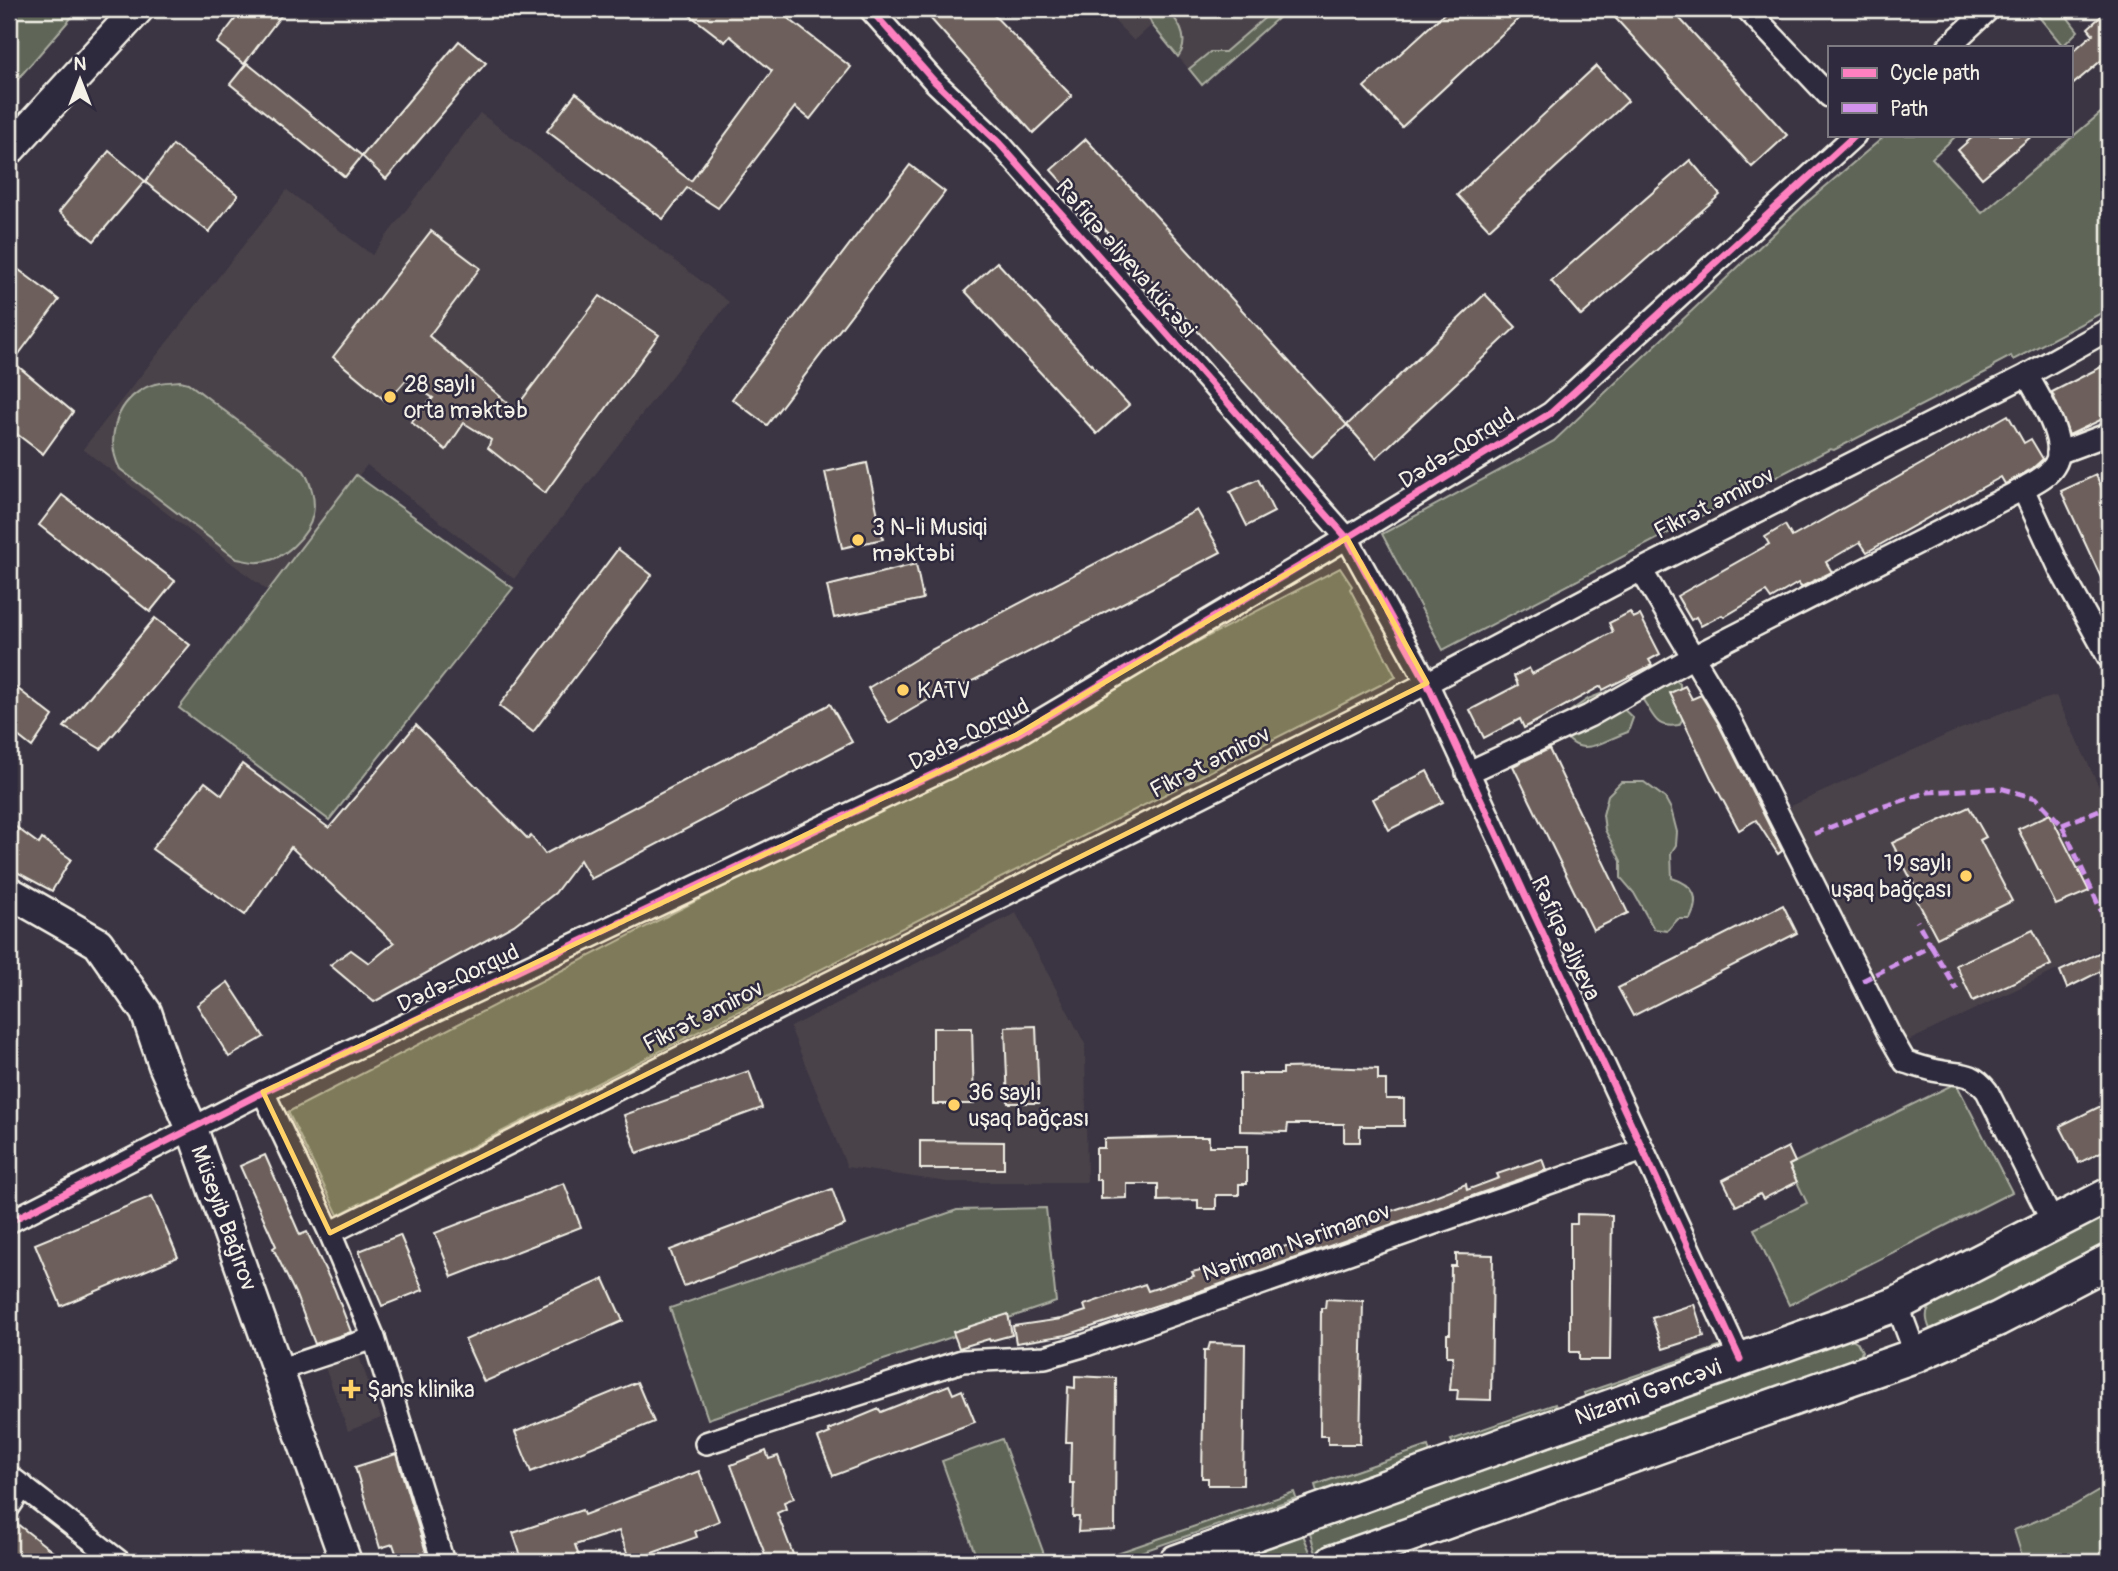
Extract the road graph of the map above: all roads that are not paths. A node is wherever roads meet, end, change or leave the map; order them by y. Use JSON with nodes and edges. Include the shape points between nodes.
{"nodes":[{"id":1,"x":138,"y":9,"type":"edge"},
{"id":2,"x":870,"y":9,"type":"edge"},
{"id":3,"x":1747,"y":9,"type":"edge"},
{"id":4,"x":1989,"y":9,"type":"edge"},
{"id":5,"x":1949,"y":46,"type":"edge"},
{"id":6,"x":1828,"y":95,"type":"edge"},
{"id":7,"x":1854,"y":136,"type":"edge"},
{"id":8,"x":9,"y":150,"type":"edge"},
{"id":9,"x":2109,"y":329,"type":"edge"},
{"id":10,"x":2027,"y":375,"type":"junction"},
{"id":11,"x":2109,"y":435,"type":"edge"},
{"id":12,"x":2058,"y":453,"type":"junction"},
{"id":13,"x":2023,"y":489,"type":"junction"},
{"id":14,"x":1347,"y":538,"type":"junction"},
{"id":15,"x":1641,"y":570,"type":"junction"},
{"id":16,"x":1693,"y":657,"type":"junction"},
{"id":17,"x":2109,"y":658,"type":"edge"},
{"id":18,"x":1427,"y":683,"type":"junction"},
{"id":19,"x":1467,"y":773,"type":"junction"},
{"id":20,"x":9,"y":892,"type":"edge"},
{"id":21,"x":263,"y":1092,"type":"junction"},
{"id":22,"x":192,"y":1129,"type":"junction"},
{"id":23,"x":1643,"y":1150,"type":"junction"},
{"id":24,"x":2109,"y":1195,"type":"edge"},
{"id":25,"x":9,"y":1222,"type":"edge"},
{"id":26,"x":2053,"y":1223,"type":"junction"},
{"id":27,"x":330,"y":1233,"type":"junction"},
{"id":28,"x":2109,"y":1261,"type":"edge"},
{"id":29,"x":1897,"y":1304,"type":"junction"},
{"id":30,"x":374,"y":1338,"type":"junction"},
{"id":31,"x":1916,"y":1355,"type":"junction"},
{"id":32,"x":1740,"y":1359,"type":"junction"},
{"id":33,"x":278,"y":1370,"type":"junction"},
{"id":34,"x":706,"y":1443,"type":"dead end"},
{"id":35,"x":16,"y":1481,"type":"edge"},
{"id":36,"x":9,"y":1507,"type":"edge"},
{"id":37,"x":120,"y":1562,"type":"edge"},
{"id":38,"x":346,"y":1562,"type":"edge"},
{"id":39,"x":443,"y":1562,"type":"edge"},
{"id":40,"x":1175,"y":1562,"type":"edge"},
{"id":41,"x":1333,"y":1562,"type":"edge"}],
"edges":[{"from":1,"to":8,"type":"street"},
{"from":2,"to":14,"type":"street","name":"Rəfiqə Əliyeva küçəsi","via":[[934,81],[999,143]]},
{"from":3,"to":6,"type":"street"},
{"from":4,"to":5,"type":"street"},
{"from":7,"to":14,"type":"street","name":"Dədə-Qorqud","via":[[1551,413]]},
{"from":9,"to":10,"type":"street","name":"Fikrət Əmirov"},
{"from":10,"to":12,"type":"street","via":[[2054,428]]},
{"from":10,"to":15,"type":"street","name":"Fikrət Əmirov"},
{"from":11,"to":12,"type":"street"},
{"from":12,"to":13,"type":"street","via":[[2048,474]]},
{"from":13,"to":16,"type":"street"},
{"from":13,"to":17,"type":"street"},
{"from":14,"to":18,"type":"street","name":"Rəfiqə Əliyeva"},
{"from":14,"to":21,"type":"street","name":"Dədə-Qorqud","via":[[1016,735]]},
{"from":15,"to":16,"type":"street"},
{"from":15,"to":18,"type":"street","name":"Fikrət Əmirov"},
{"from":16,"to":19,"type":"street","via":[[1589,716]]},
{"from":16,"to":26,"type":"street","via":[[1729,718],[1905,1062],[1978,1080]]},
{"from":18,"to":19,"type":"street","name":"Rəfiqə Əliyeva"},
{"from":18,"to":27,"type":"street","name":"Fikrət Əmirov"},
{"from":19,"to":23,"type":"street","name":"Rəfiqə Əliyeva"},
{"from":20,"to":22,"type":"street","name":"Müseyib Bağırov","via":[[98,943],[146,1012]]},
{"from":21,"to":22,"type":"street","name":"Dədə-Qorqud"},
{"from":21,"to":27,"type":"street"},
{"from":22,"to":25,"type":"street","name":"Dədə-Qorqud"},
{"from":22,"to":33,"type":"street","name":"Müseyib Bağırov"},
{"from":23,"to":32,"type":"street","name":"Rəfiqə Əliyeva"},
{"from":23,"to":34,"type":"street","name":"Nəriman Nərimanov","via":[[1055,1354],[962,1361]]},
{"from":24,"to":26,"type":"main road","name":"Nizami Gəncəvi"},
{"from":26,"to":29,"type":"main road","name":"Nizami Gəncəvi"},
{"from":27,"to":30,"type":"street"},
{"from":28,"to":31,"type":"main road","via":[[1998,1319]]},
{"from":29,"to":31,"type":"street"},
{"from":29,"to":32,"type":"main road","name":"Nizami Gəncəvi"},
{"from":30,"to":33,"type":"street"},
{"from":30,"to":39,"type":"street"},
{"from":31,"to":41,"type":"main road"},
{"from":32,"to":40,"type":"main road","name":"Nizami Gəncəvi"},
{"from":33,"to":38,"type":"street","name":"Müseyib Bağırov"},
{"from":35,"to":36,"type":"street"},
{"from":35,"to":37,"type":"street"}]}
